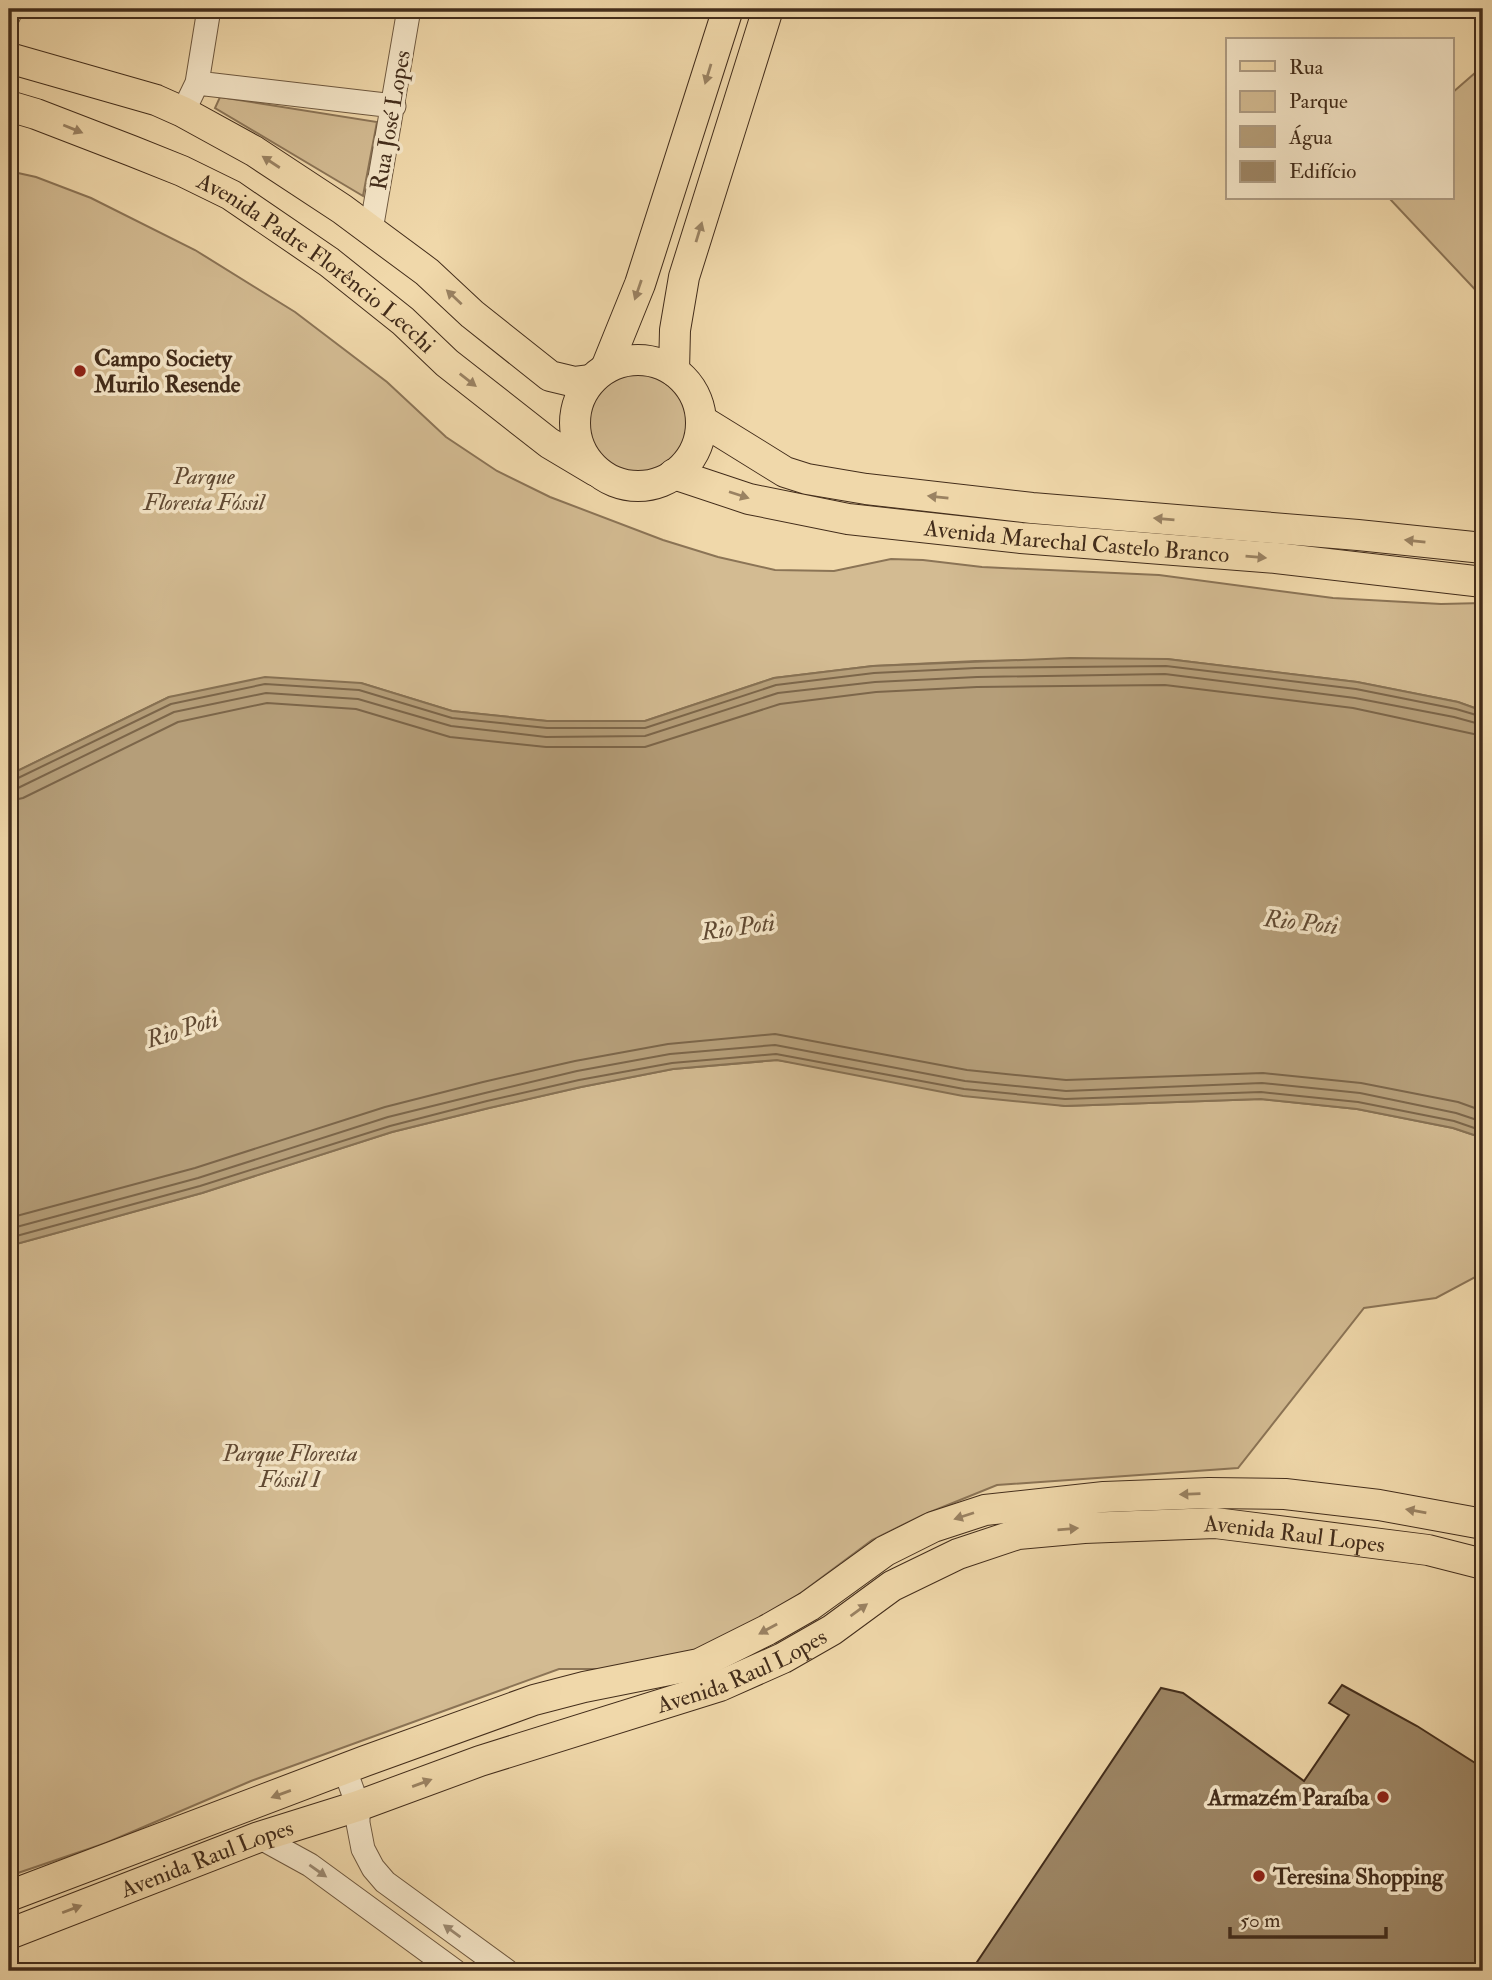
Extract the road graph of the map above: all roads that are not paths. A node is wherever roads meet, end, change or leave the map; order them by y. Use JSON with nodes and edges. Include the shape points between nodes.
{"nodes":[{"id":1,"x":10,"y":9,"type":"edge"},
{"id":2,"x":209,"y":9,"type":"edge"},
{"id":3,"x":409,"y":9,"type":"edge"},
{"id":4,"x":728,"y":9,"type":"edge"},
{"id":5,"x":768,"y":9,"type":"edge"},
{"id":6,"x":9,"y":15,"type":"edge"},
{"id":7,"x":9,"y":58,"type":"edge"},
{"id":8,"x":197,"y":83,"type":"junction"},
{"id":9,"x":9,"y":106,"type":"edge"},
{"id":10,"x":394,"y":106,"type":"junction"},
{"id":11,"x":183,"y":112,"type":"junction"},
{"id":12,"x":371,"y":230,"type":"junction"},
{"id":13,"x":674,"y":371,"type":"junction"},
{"id":14,"x":599,"y":374,"type":"junction"},
{"id":15,"x":701,"y":421,"type":"junction"},
{"id":16,"x":596,"y":471,"type":"junction"},
{"id":17,"x":674,"y":474,"type":"junction"},
{"id":18,"x":1032,"y":508,"type":"junction"},
{"id":19,"x":1358,"y":535,"type":"junction"},
{"id":20,"x":1021,"y":538,"type":"junction"},
{"id":21,"x":1483,"y":548,"type":"edge"},
{"id":22,"x":1347,"y":568,"type":"junction"},
{"id":23,"x":1483,"y":582,"type":"edge"},
{"id":24,"x":1483,"y":1524,"type":"edge"},
{"id":25,"x":1483,"y":1564,"type":"edge"},
{"id":26,"x":345,"y":1770,"type":"junction"},
{"id":27,"x":358,"y":1806,"type":"junction"},
{"id":28,"x":258,"y":1838,"type":"junction"},
{"id":29,"x":9,"y":1896,"type":"edge"},
{"id":30,"x":9,"y":1934,"type":"edge"},
{"id":31,"x":455,"y":1971,"type":"edge"},
{"id":32,"x":507,"y":1971,"type":"edge"}],
"edges":[{"from":1,"to":6,"type":"street"},
{"from":2,"to":8,"type":"street"},
{"from":3,"to":10,"type":"street","name":"Rua José Lopes"},
{"from":4,"to":14,"type":"main road","one_way":true,"via":[[640,284]]},
{"from":13,"to":5,"type":"main road","one_way":true,"via":[[684,277]]},
{"from":7,"to":11,"type":"main road"},
{"from":8,"to":10,"type":"street"},
{"from":8,"to":11,"type":"street"},
{"from":9,"to":16,"type":"main road","name":"Avenida Padre Florêncio Lecchi","one_way":true,"via":[[182,171],[231,195],[350,279],[550,443]]},
{"from":10,"to":12,"type":"street","name":"Rua José Lopes"},
{"from":12,"to":11,"type":"main road","one_way":true,"via":[[254,151]]},
{"from":14,"to":12,"type":"main road","one_way":true,"via":[[575,382],[550,376]]},
{"from":13,"to":14,"type":"main road","via":[[652,361],[629,360]]},
{"from":13,"to":15,"type":"main road","via":[[688,384]]},
{"from":14,"to":16,"type":"main road","via":[[574,415],[575,436]]},
{"from":15,"to":17,"type":"main road","via":[[689,459]]},
{"from":18,"to":15,"type":"main road","name":"Avenida Marechal Castelo Branco","one_way":true,"via":[[807,479],[785,472]]},
{"from":16,"to":17,"type":"main road","via":[[614,482],[635,486]]},
{"from":17,"to":20,"type":"main road","name":"Avenida Marechal Castelo Branco","one_way":true,"via":[[748,499],[848,519]]},
{"from":19,"to":18,"type":"main road","name":"Avenida Marechal Castelo Branco","one_way":true},
{"from":18,"to":20,"type":"main road"},
{"from":21,"to":19,"type":"main road","name":"Avenida Marechal Castelo Branco","one_way":true},
{"from":19,"to":22,"type":"main road"},
{"from":20,"to":22,"type":"main road","name":"Avenida Marechal Castelo Branco","one_way":true},
{"from":22,"to":23,"type":"main road","name":"Avenida Marechal Castelo Branco"},
{"from":24,"to":26,"type":"main road","name":"Avenida Raul Lopes","one_way":true,"via":[[1285,1494],[1104,1497],[985,1510],[933,1527],[885,1551],[810,1606],[699,1664],[534,1700]]},
{"from":27,"to":25,"type":"main road","name":"Avenida Raul Lopes","one_way":true,"via":[[480,1761],[720,1686],[832,1630],[892,1586],[958,1554],[1018,1534],[1214,1523],[1428,1550]]},
{"from":26,"to":27,"type":"street"},
{"from":26,"to":29,"type":"main road","name":"Avenida Raul Lopes","one_way":true},
{"from":27,"to":28,"type":"main road","name":"Avenida Raul Lopes"},
{"from":32,"to":27,"type":"street","one_way":true,"via":[[385,1882],[373,1868],[360,1837]]},
{"from":30,"to":28,"type":"main road","name":"Avenida Raul Lopes","one_way":true},
{"from":28,"to":31,"type":"street","one_way":true,"via":[[310,1865]]}]}
